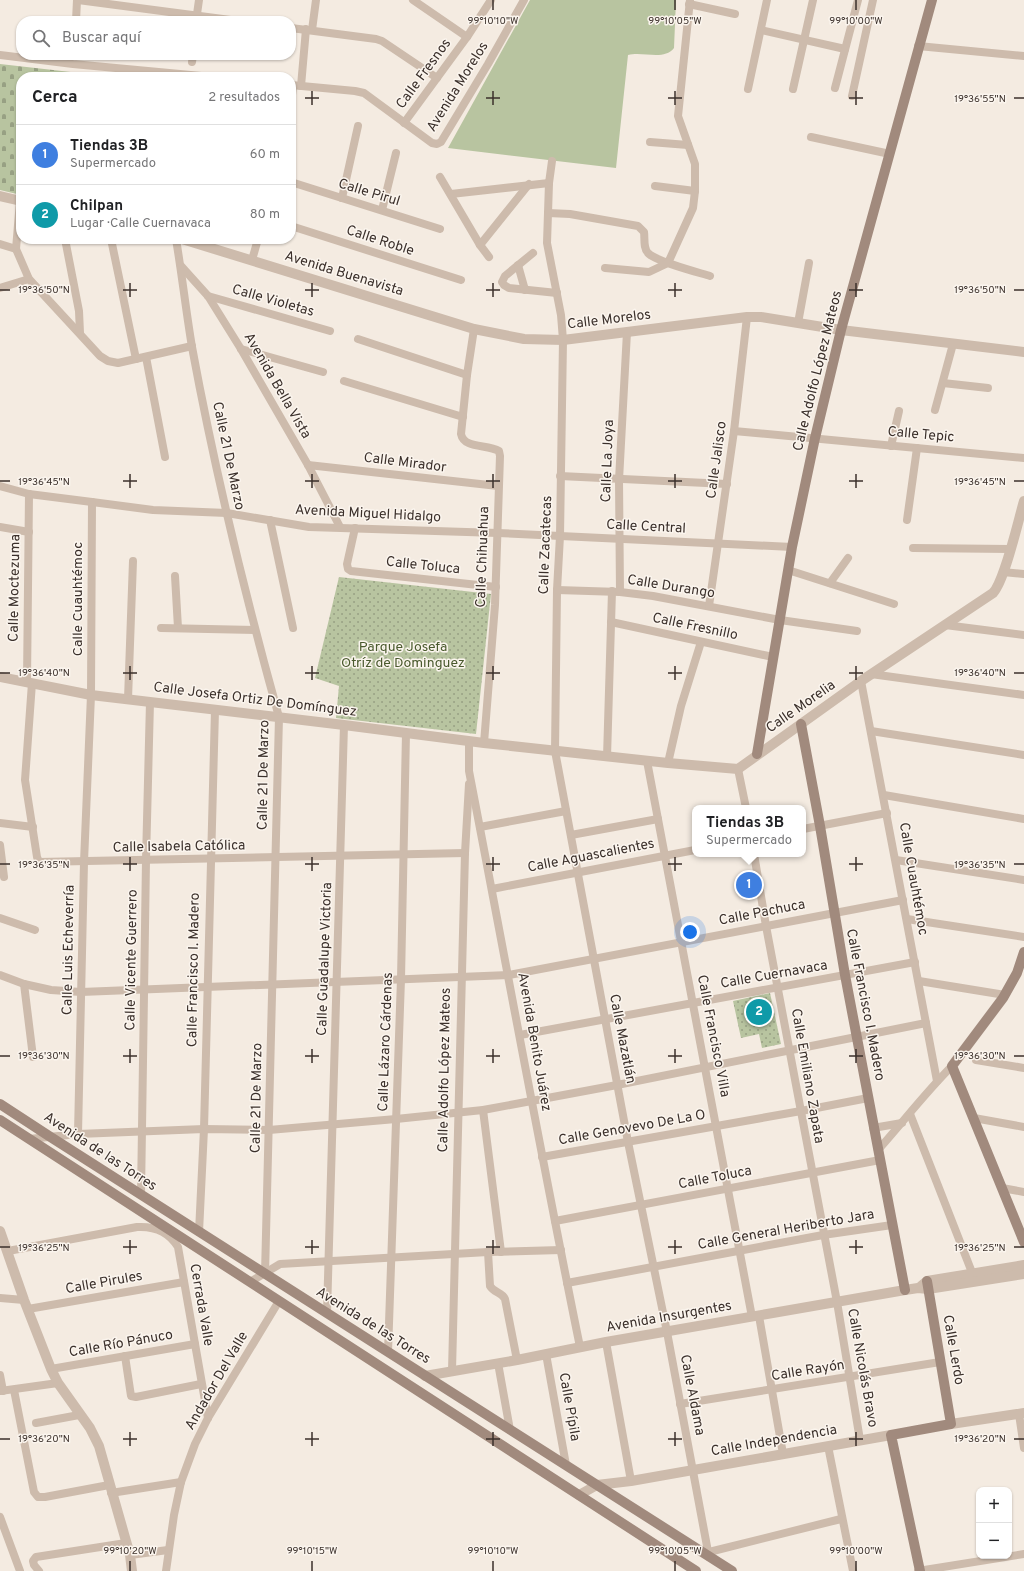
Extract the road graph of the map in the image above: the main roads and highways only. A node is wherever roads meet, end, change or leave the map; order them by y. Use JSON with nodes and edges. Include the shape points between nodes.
{"nodes":[{"id":1,"x":932,"y":0,"type":"edge"},
{"id":2,"x":801,"y":724,"type":"road end"},
{"id":3,"x":757,"y":754,"type":"road end"},
{"id":4,"x":1024,"y":952,"type":"edge"},
{"id":5,"x":0,"y":1104,"type":"edge"},
{"id":6,"x":0,"y":1120,"type":"edge"},
{"id":7,"x":1024,"y":1242,"type":"edge"},
{"id":8,"x":924,"y":1286,"type":"road end"},
{"id":9,"x":905,"y":1290,"type":"road end"},
{"id":10,"x":952,"y":1424,"type":"joint"},
{"id":11,"x":696,"y":1571,"type":"edge"},
{"id":12,"x":732,"y":1571,"type":"edge"},
{"id":13,"x":919,"y":1571,"type":"edge"}],
"edges":[{"from":1,"to":3,"type":"main road","name":"Calle Adolfo López Mateos","via":[[841,330],[815,438],[792,547]]},
{"from":2,"to":9,"type":"main road","name":"Calle Francisco I. Madero","via":[[856,1036]]},
{"from":4,"to":7,"type":"main road","via":[[1017,973],[1005,995],[952,1066]]},
{"from":5,"to":12,"type":"main road","name":"Avenida de las Torres"},
{"from":6,"to":11,"type":"main road","name":"Avenida de las Torres"},
{"from":8,"to":10,"type":"main road","name":"Calle Lerdo"},
{"from":10,"to":13,"type":"main road","name":"Calle Independencia","via":[[891,1435]]}]}
